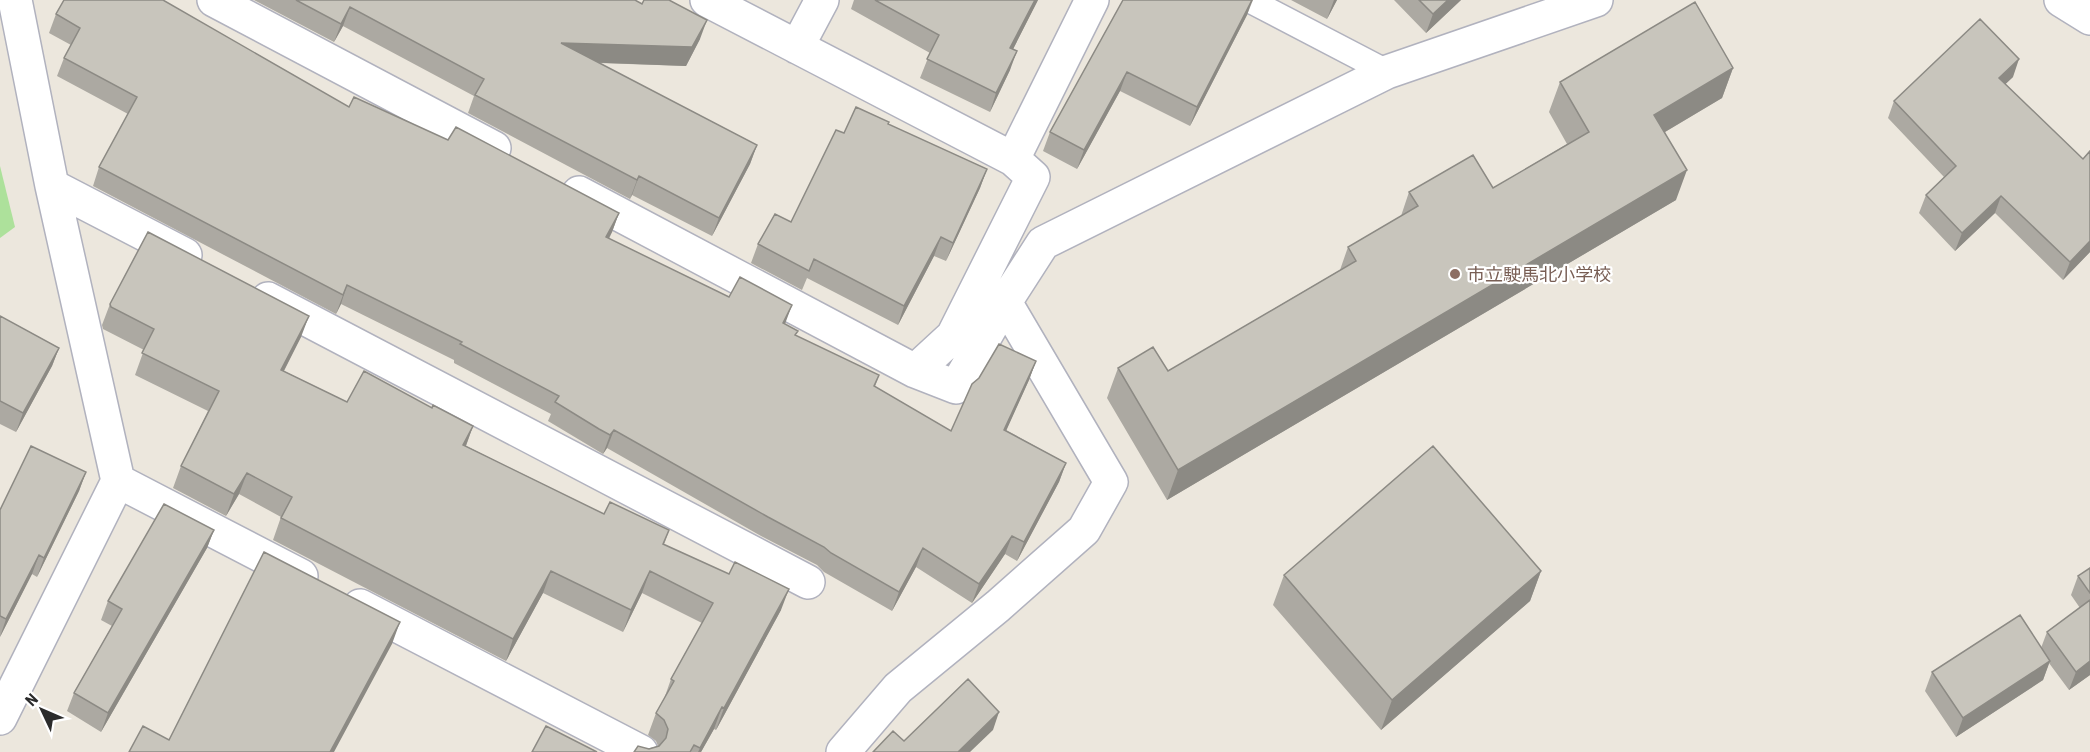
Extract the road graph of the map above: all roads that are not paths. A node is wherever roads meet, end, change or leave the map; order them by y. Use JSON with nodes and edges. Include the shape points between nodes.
{"nodes":[{"id":1,"x":15,"y":0,"type":"edge"},
{"id":2,"x":214,"y":0,"type":"edge"},
{"id":3,"x":707,"y":0,"type":"edge"},
{"id":4,"x":822,"y":0,"type":"edge"},
{"id":5,"x":1092,"y":0,"type":"edge"},
{"id":6,"x":1249,"y":0,"type":"edge"},
{"id":7,"x":1596,"y":0,"type":"edge"},
{"id":8,"x":2061,"y":0,"type":"edge"},
{"id":9,"x":2090,"y":18,"type":"edge"},
{"id":10,"x":797,"y":46,"type":"junction"},
{"id":11,"x":1387,"y":72,"type":"junction"},
{"id":12,"x":1013,"y":159,"type":"junction"},
{"id":13,"x":518,"y":161,"type":"edge"},
{"id":14,"x":549,"y":177,"type":"edge"},
{"id":15,"x":52,"y":186,"type":"junction"},
{"id":16,"x":210,"y":268,"type":"edge"},
{"id":17,"x":241,"y":285,"type":"edge"},
{"id":18,"x":1005,"y":302,"type":"junction"},
{"id":19,"x":915,"y":371,"type":"junction"},
{"id":20,"x":118,"y":481,"type":"junction"},
{"id":21,"x":808,"y":582,"type":"dead end"},
{"id":22,"x":0,"y":718,"type":"edge"},
{"id":23,"x":641,"y":752,"type":"edge"},
{"id":24,"x":843,"y":752,"type":"edge"}],
"edges":[{"from":1,"to":15,"type":"street"},
{"from":2,"to":13,"type":"street"},
{"from":3,"to":10,"type":"street"},
{"from":4,"to":10,"type":"street"},
{"from":5,"to":12,"type":"street"},
{"from":6,"to":11,"type":"lane"},
{"from":7,"to":11,"type":"street"},
{"from":8,"to":9,"type":"street"},
{"from":10,"to":12,"type":"street"},
{"from":11,"to":18,"type":"street","via":[[1042,243]]},
{"from":12,"to":19,"type":"street","via":[[1033,177],[953,336]]},
{"from":14,"to":19,"type":"street"},
{"from":15,"to":16,"type":"street"},
{"from":15,"to":20,"type":"street"},
{"from":17,"to":21,"type":"street"},
{"from":18,"to":19,"type":"street","via":[[956,387]]},
{"from":18,"to":24,"type":"street","via":[[1111,482],[1084,530],[898,688]]},
{"from":20,"to":22,"type":"street"},
{"from":20,"to":23,"type":"street"}]}
